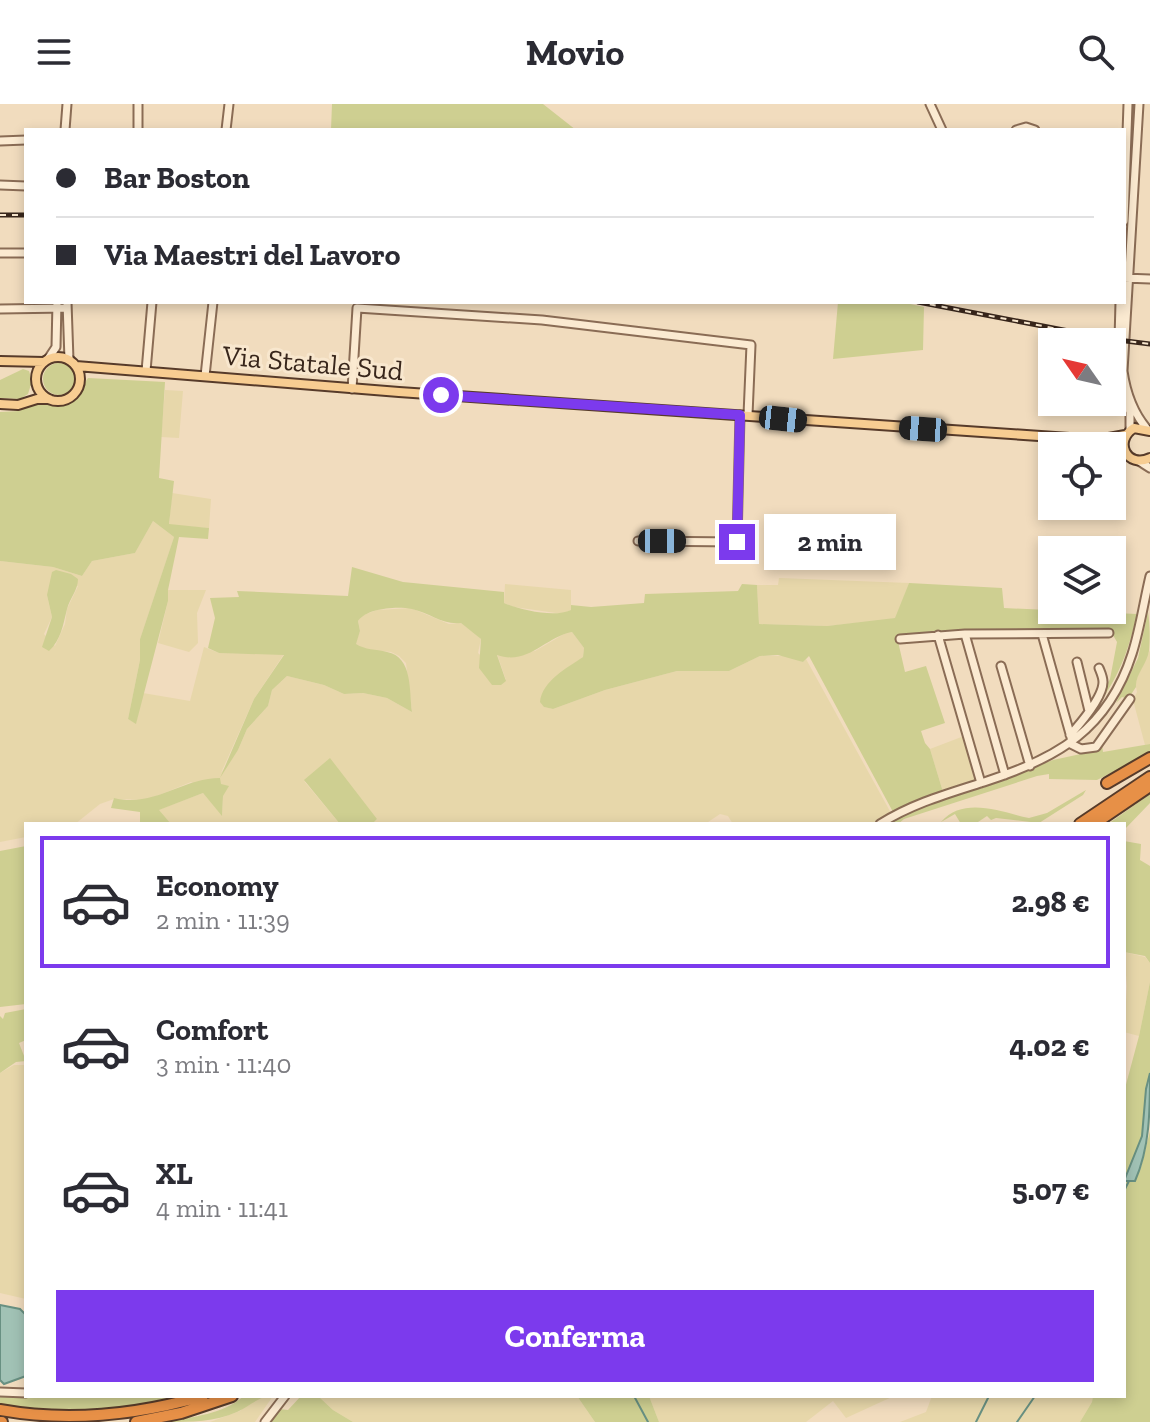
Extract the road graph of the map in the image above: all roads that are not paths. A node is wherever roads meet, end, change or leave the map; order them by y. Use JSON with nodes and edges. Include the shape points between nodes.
{"nodes":[{"id":1,"x":67,"y":104,"type":"edge"},
{"id":2,"x":138,"y":104,"type":"edge"},
{"id":3,"x":229,"y":104,"type":"edge"},
{"id":4,"x":930,"y":104,"type":"edge"},
{"id":5,"x":1128,"y":104,"type":"edge"},
{"id":6,"x":1139,"y":104,"type":"edge"},
{"id":7,"x":65,"y":128,"type":"edge"},
{"id":8,"x":138,"y":128,"type":"edge"},
{"id":9,"x":226,"y":128,"type":"edge"},
{"id":10,"x":941,"y":128,"type":"edge"},
{"id":11,"x":24,"y":140,"type":"edge"},
{"id":12,"x":0,"y":141,"type":"edge"},
{"id":13,"x":1126,"y":146,"type":"edge"},
{"id":14,"x":1126,"y":167,"type":"edge"},
{"id":15,"x":1136,"y":167,"type":"junction"},
{"id":16,"x":0,"y":185,"type":"edge"},
{"id":17,"x":24,"y":186,"type":"edge"},
{"id":18,"x":1128,"y":231,"type":"edge"},
{"id":19,"x":0,"y":253,"type":"edge"},
{"id":20,"x":24,"y":253,"type":"edge"},
{"id":21,"x":1127,"y":278,"type":"edge"},
{"id":22,"x":1150,"y":279,"type":"edge"},
{"id":23,"x":1126,"y":301,"type":"edge"},
{"id":24,"x":152,"y":304,"type":"edge"},
{"id":25,"x":213,"y":304,"type":"edge"},
{"id":26,"x":1120,"y":304,"type":"edge"},
{"id":27,"x":1126,"y":304,"type":"edge"},
{"id":28,"x":57,"y":305,"type":"edge"},
{"id":29,"x":67,"y":305,"type":"edge"},
{"id":30,"x":0,"y":309,"type":"edge"},
{"id":31,"x":5,"y":361,"type":"edge"},
{"id":32,"x":46,"y":361,"type":"junction"},
{"id":33,"x":73,"y":363,"type":"junction"},
{"id":34,"x":105,"y":369,"type":"junction"},
{"id":35,"x":146,"y":371,"type":"junction"},
{"id":36,"x":205,"y":376,"type":"junction"},
{"id":37,"x":37,"y":380,"type":"junction"},
{"id":38,"x":80,"y":383,"type":"junction"},
{"id":39,"x":352,"y":389,"type":"junction"},
{"id":40,"x":49,"y":399,"type":"junction"},
{"id":41,"x":0,"y":404,"type":"edge"},
{"id":42,"x":23,"y":404,"type":"junction"},
{"id":43,"x":744,"y":415,"type":"junction"},
{"id":44,"x":1149,"y":430,"type":"edge"},
{"id":45,"x":1128,"y":433,"type":"junction"},
{"id":46,"x":1038,"y":436,"type":"edge"},
{"id":47,"x":1127,"y":455,"type":"joint"},
{"id":48,"x":1150,"y":458,"type":"edge"},
{"id":49,"x":1139,"y":461,"type":"junction"},
{"id":50,"x":1150,"y":468,"type":"edge"},
{"id":51,"x":638,"y":541,"type":"dead end"},
{"id":52,"x":1150,"y":576,"type":"edge"},
{"id":53,"x":1109,"y":633,"type":"dead end"},
{"id":54,"x":965,"y":634,"type":"junction"},
{"id":55,"x":1042,"y":634,"type":"junction"},
{"id":56,"x":938,"y":635,"type":"junction"},
{"id":57,"x":900,"y":639,"type":"dead end"},
{"id":58,"x":1077,"y":662,"type":"dead end"},
{"id":59,"x":1001,"y":666,"type":"dead end"},
{"id":60,"x":1099,"y":668,"type":"dead end"},
{"id":61,"x":1130,"y":699,"type":"dead end"},
{"id":62,"x":1089,"y":711,"type":"junction"},
{"id":63,"x":1070,"y":740,"type":"junction"},
{"id":64,"x":1150,"y":758,"type":"edge"},
{"id":65,"x":1030,"y":766,"type":"junction"},
{"id":66,"x":1005,"y":775,"type":"junction"},
{"id":67,"x":1150,"y":777,"type":"edge"},
{"id":68,"x":981,"y":783,"type":"junction"},
{"id":69,"x":1107,"y":783,"type":"dead end"},
{"id":70,"x":1150,"y":789,"type":"edge"},
{"id":71,"x":884,"y":822,"type":"edge"},
{"id":72,"x":1083,"y":822,"type":"edge"},
{"id":73,"x":1097,"y":822,"type":"edge"},
{"id":74,"x":1109,"y":822,"type":"edge"},
{"id":75,"x":0,"y":1392,"type":"edge"},
{"id":76,"x":24,"y":1393,"type":"edge"},
{"id":77,"x":195,"y":1398,"type":"edge"},
{"id":78,"x":226,"y":1398,"type":"edge"},
{"id":79,"x":283,"y":1398,"type":"edge"},
{"id":80,"x":0,"y":1410,"type":"edge"},
{"id":81,"x":136,"y":1422,"type":"edge"},
{"id":82,"x":265,"y":1422,"type":"edge"}],
"edges":[{"from":1,"to":7,"type":"street"},
{"from":2,"to":8,"type":"street"},
{"from":3,"to":9,"type":"street"},
{"from":4,"to":10,"type":"street"},
{"from":5,"to":13,"type":"street"},
{"from":6,"to":15,"type":"street"},
{"from":11,"to":12,"type":"street"},
{"from":14,"to":15,"type":"street"},
{"from":15,"to":18,"type":"street"},
{"from":16,"to":17,"type":"street"},
{"from":18,"to":21,"type":"street"},
{"from":19,"to":20,"type":"street"},
{"from":21,"to":22,"type":"street"},
{"from":21,"to":23,"type":"street"},
{"from":24,"to":35,"type":"street"},
{"from":25,"to":36,"type":"street"},
{"from":26,"to":45,"type":"street","via":[[1118,378],[1130,412]]},
{"from":27,"to":44,"type":"street","via":[[1123,371],[1132,402]]},
{"from":28,"to":29,"type":"street"},
{"from":28,"to":30,"type":"street"},
{"from":28,"to":32,"type":"street","via":[[56,347]]},
{"from":29,"to":33,"type":"street"},
{"from":31,"to":32,"type":"main road"},
{"from":31,"to":37,"type":"main road","via":[[23,364]]},
{"from":32,"to":33,"type":"main road","via":[[59,357]]},
{"from":32,"to":37,"type":"main road"},
{"from":33,"to":34,"type":"main road","name":"Via Statale Sud"},
{"from":33,"to":38,"type":"main road"},
{"from":34,"to":35,"type":"main road","name":"Via Statale Sud"},
{"from":34,"to":38,"type":"main road","via":[[91,372]]},
{"from":35,"to":36,"type":"main road","name":"Via Statale Sud"},
{"from":36,"to":39,"type":"main road","name":"Via Statale Sud"},
{"from":37,"to":40,"type":"main road"},
{"from":37,"to":42,"type":"main road"},
{"from":38,"to":40,"type":"main road","via":[[69,398]]},
{"from":39,"to":43,"type":"main road","name":"Via Statale Sud"},
{"from":39,"to":43,"type":"street","via":[[357,308],[542,320],[751,345]]},
{"from":40,"to":42,"type":"main road"},
{"from":41,"to":42,"type":"main road"},
{"from":43,"to":46,"type":"main road","name":"Via Statale Sud"},
{"from":43,"to":51,"type":"street","via":[[737,542]]},
{"from":44,"to":45,"type":"main road","via":[[1139,427]]},
{"from":45,"to":47,"type":"main road","via":[[1123,448]]},
{"from":47,"to":49,"type":"main road"},
{"from":48,"to":49,"type":"main road"},
{"from":49,"to":50,"type":"street"},
{"from":52,"to":63,"type":"street","via":[[1133,653],[1120,684],[1090,726]]},
{"from":53,"to":55,"type":"street"},
{"from":54,"to":55,"type":"street"},
{"from":54,"to":56,"type":"street"},
{"from":54,"to":66,"type":"street"},
{"from":55,"to":63,"type":"street"},
{"from":56,"to":57,"type":"street"},
{"from":56,"to":68,"type":"street"},
{"from":58,"to":62,"type":"street"},
{"from":59,"to":65,"type":"street"},
{"from":60,"to":62,"type":"street","via":[[1103,682]]},
{"from":61,"to":63,"type":"street","via":[[1096,747],[1081,749]]},
{"from":62,"to":63,"type":"street"},
{"from":63,"to":65,"type":"street"},
{"from":64,"to":69,"type":"highway"},
{"from":65,"to":66,"type":"street"},
{"from":66,"to":68,"type":"street"},
{"from":67,"to":72,"type":"highway"},
{"from":68,"to":71,"type":"street"},
{"from":70,"to":73,"type":"highway"},
{"from":70,"to":74,"type":"highway"},
{"from":75,"to":76,"type":"street"},
{"from":77,"to":80,"type":"highway","via":[[96,1415]]},
{"from":78,"to":81,"type":"highway"},
{"from":79,"to":82,"type":"street"}]}
